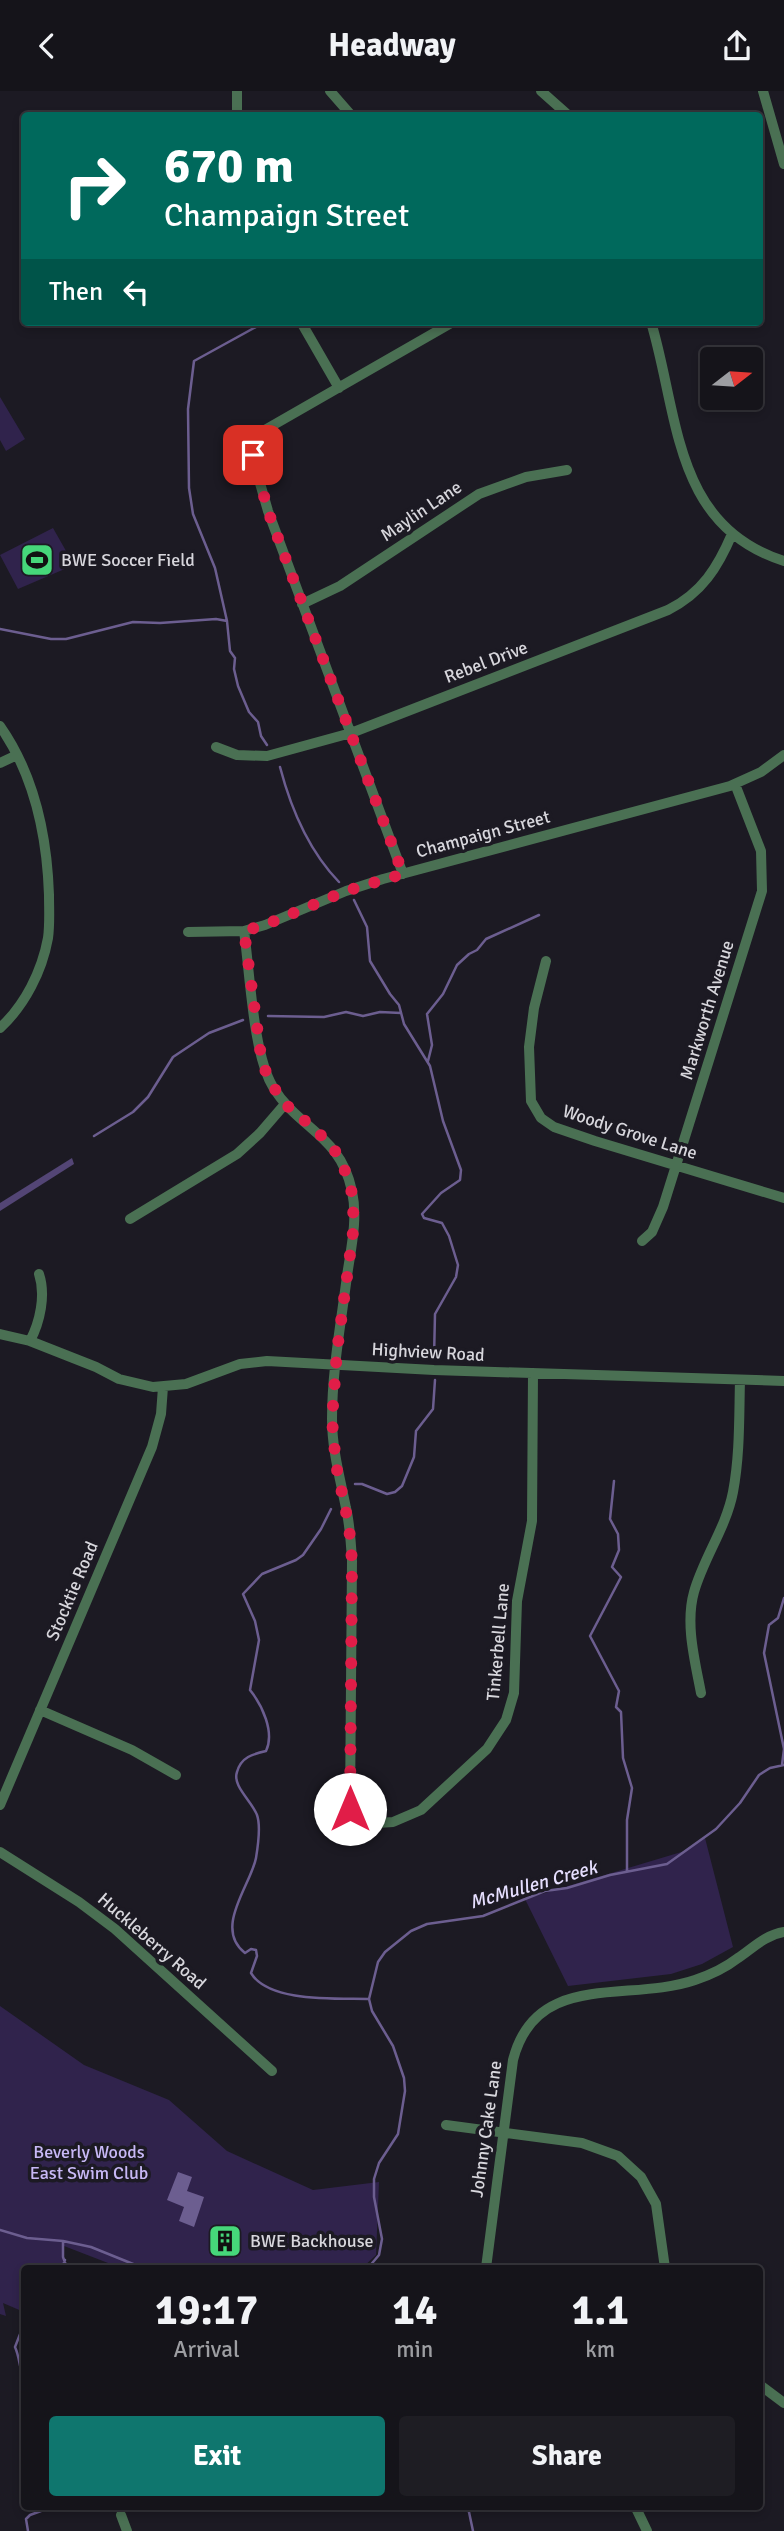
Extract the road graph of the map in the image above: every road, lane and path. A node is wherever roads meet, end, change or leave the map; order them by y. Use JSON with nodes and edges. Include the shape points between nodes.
{"nodes":[{"id":1,"x":237,"y":91,"type":"edge"},
{"id":2,"x":330,"y":91,"type":"edge"},
{"id":3,"x":541,"y":91,"type":"edge"},
{"id":4,"x":563,"y":91,"type":"edge"},
{"id":5,"x":763,"y":91,"type":"edge"},
{"id":6,"x":555,"y":102,"type":"junction"},
{"id":7,"x":237,"y":112,"type":"edge"},
{"id":8,"x":348,"y":112,"type":"edge"},
{"id":9,"x":565,"y":112,"type":"edge"},
{"id":10,"x":784,"y":164,"type":"edge"},
{"id":11,"x":302,"y":326,"type":"edge"},
{"id":12,"x":446,"y":326,"type":"edge"},
{"id":13,"x":652,"y":326,"type":"edge"},
{"id":14,"x":339,"y":387,"type":"junction"},
{"id":15,"x":568,"y":470,"type":"dead end"},
{"id":16,"x":732,"y":534,"type":"junction"},
{"id":17,"x":784,"y":561,"type":"edge"},
{"id":18,"x":302,"y":604,"type":"junction"},
{"id":19,"x":0,"y":726,"type":"edge"},
{"id":20,"x":351,"y":733,"type":"junction"},
{"id":21,"x":216,"y":747,"type":"dead end"},
{"id":22,"x":17,"y":755,"type":"junction"},
{"id":23,"x":784,"y":755,"type":"edge"},
{"id":24,"x":0,"y":763,"type":"edge"},
{"id":25,"x":735,"y":784,"type":"junction"},
{"id":26,"x":403,"y":874,"type":"junction"},
{"id":27,"x":244,"y":931,"type":"junction"},
{"id":28,"x":188,"y":932,"type":"dead end"},
{"id":29,"x":546,"y":961,"type":"dead end"},
{"id":30,"x":0,"y":1028,"type":"edge"},
{"id":31,"x":285,"y":1104,"type":"junction"},
{"id":32,"x":676,"y":1167,"type":"junction"},
{"id":33,"x":784,"y":1198,"type":"edge"},
{"id":34,"x":130,"y":1219,"type":"dead end"},
{"id":35,"x":642,"y":1241,"type":"dead end"},
{"id":36,"x":38,"y":1274,"type":"dead end"},
{"id":37,"x":0,"y":1334,"type":"edge"},
{"id":38,"x":30,"y":1342,"type":"junction"},
{"id":39,"x":335,"y":1365,"type":"junction"},
{"id":40,"x":533,"y":1373,"type":"junction"},
{"id":41,"x":740,"y":1380,"type":"junction"},
{"id":42,"x":784,"y":1381,"type":"edge"},
{"id":43,"x":163,"y":1387,"type":"junction"},
{"id":44,"x":701,"y":1693,"type":"dead end"},
{"id":45,"x":40,"y":1710,"type":"junction"},
{"id":46,"x":176,"y":1775,"type":"dead end"},
{"id":47,"x":0,"y":1805,"type":"edge"},
{"id":48,"x":355,"y":1820,"type":"junction"},
{"id":49,"x":338,"y":1833,"type":"dead end"},
{"id":50,"x":0,"y":1851,"type":"edge"},
{"id":51,"x":784,"y":1932,"type":"edge"},
{"id":52,"x":272,"y":2071,"type":"dead end"},
{"id":53,"x":446,"y":2126,"type":"dead end"},
{"id":54,"x":503,"y":2133,"type":"junction"},
{"id":55,"x":486,"y":2265,"type":"edge"},
{"id":56,"x":666,"y":2265,"type":"edge"},
{"id":57,"x":763,"y":2387,"type":"edge"},
{"id":58,"x":784,"y":2403,"type":"edge"},
{"id":59,"x":637,"y":2510,"type":"edge"},
{"id":60,"x":121,"y":2515,"type":"dead end"},
{"id":61,"x":127,"y":2531,"type":"edge"},
{"id":62,"x":647,"y":2531,"type":"edge"}],
"edges":[{"from":1,"to":7,"type":"street"},
{"from":2,"to":8,"type":"street"},
{"from":3,"to":6,"type":"street"},
{"from":4,"to":6,"type":"street"},
{"from":5,"to":10,"type":"street"},
{"from":6,"to":9,"type":"street"},
{"from":11,"to":14,"type":"street"},
{"from":12,"to":14,"type":"street"},
{"from":13,"to":16,"type":"street","via":[[689,474],[707,508]]},
{"from":14,"to":18,"type":"street","via":[[264,431],[253,451],[268,511]]},
{"from":15,"to":18,"type":"street","name":"Maylin Lane","via":[[526,477],[479,494],[340,586]]},
{"from":16,"to":17,"type":"street"},
{"from":16,"to":20,"type":"street","name":"Rebel Drive","via":[[709,579],[676,606]]},
{"from":18,"to":20,"type":"street"},
{"from":19,"to":22,"type":"street"},
{"from":20,"to":21,"type":"street","name":"Rebel Drive","via":[[267,756],[237,755]]},
{"from":20,"to":26,"type":"street"},
{"from":22,"to":24,"type":"street"},
{"from":22,"to":30,"type":"street","via":[[34,793],[42,829],[49,928],[35,979]]},
{"from":23,"to":25,"type":"street","name":"Champaign Street"},
{"from":25,"to":26,"type":"street","name":"Champaign Street"},
{"from":25,"to":32,"type":"street","name":"Markworth Avenue","via":[[761,851],[762,891]]},
{"from":26,"to":27,"type":"street","name":"Champaign Street"},
{"from":27,"to":28,"type":"street","name":"Champaign Street"},
{"from":27,"to":31,"type":"street","via":[[262,1064]]},
{"from":29,"to":32,"type":"street","name":"Woody Grove Lane","via":[[528,1047],[535,1111],[554,1126]]},
{"from":31,"to":34,"type":"street","via":[[237,1154]]},
{"from":31,"to":39,"type":"street","via":[[335,1151],[352,1193],[354,1225]]},
{"from":32,"to":33,"type":"street","name":"Woody Grove Lane"},
{"from":32,"to":35,"type":"street","name":"Markworth Avenue","via":[[657,1224]]},
{"from":36,"to":38,"type":"street","via":[[43,1290]]},
{"from":37,"to":38,"type":"street","name":"Highview Road"},
{"from":38,"to":43,"type":"street","name":"Highview Road","via":[[120,1379]]},
{"from":39,"to":40,"type":"street","name":"Highview Road"},
{"from":39,"to":43,"type":"street","name":"Highview Road","via":[[249,1362],[186,1384]]},
{"from":39,"to":48,"type":"street","via":[[334,1446],[352,1561],[350,1809]]},
{"from":40,"to":41,"type":"street","name":"Highview Road"},
{"from":40,"to":48,"type":"street","name":"Tinkerbell Lane","via":[[532,1521],[517,1601],[514,1693],[506,1720],[487,1749],[421,1810],[393,1822],[363,1824]]},
{"from":41,"to":42,"type":"street","name":"Highview Road"},
{"from":41,"to":44,"type":"street","via":[[733,1494],[691,1604]]},
{"from":43,"to":45,"type":"street","name":"Stocktie Road","via":[[152,1447]]},
{"from":45,"to":46,"type":"street","via":[[132,1750]]},
{"from":45,"to":47,"type":"street","name":"Stocktie Road"},
{"from":48,"to":49,"type":"street"},
{"from":50,"to":52,"type":"street","name":"Huckleberry Road","via":[[116,1929]]},
{"from":51,"to":54,"type":"street","name":"Johnny Cake Lane","via":[[696,1979],[550,2005],[522,2033],[516,2046]]},
{"from":53,"to":54,"type":"street"},
{"from":54,"to":55,"type":"street","name":"Johnny Cake Lane"},
{"from":54,"to":56,"type":"street","via":[[582,2143],[624,2161],[641,2177],[656,2204]]},
{"from":57,"to":58,"type":"street"},
{"from":59,"to":62,"type":"street"},
{"from":60,"to":61,"type":"street"}]}
